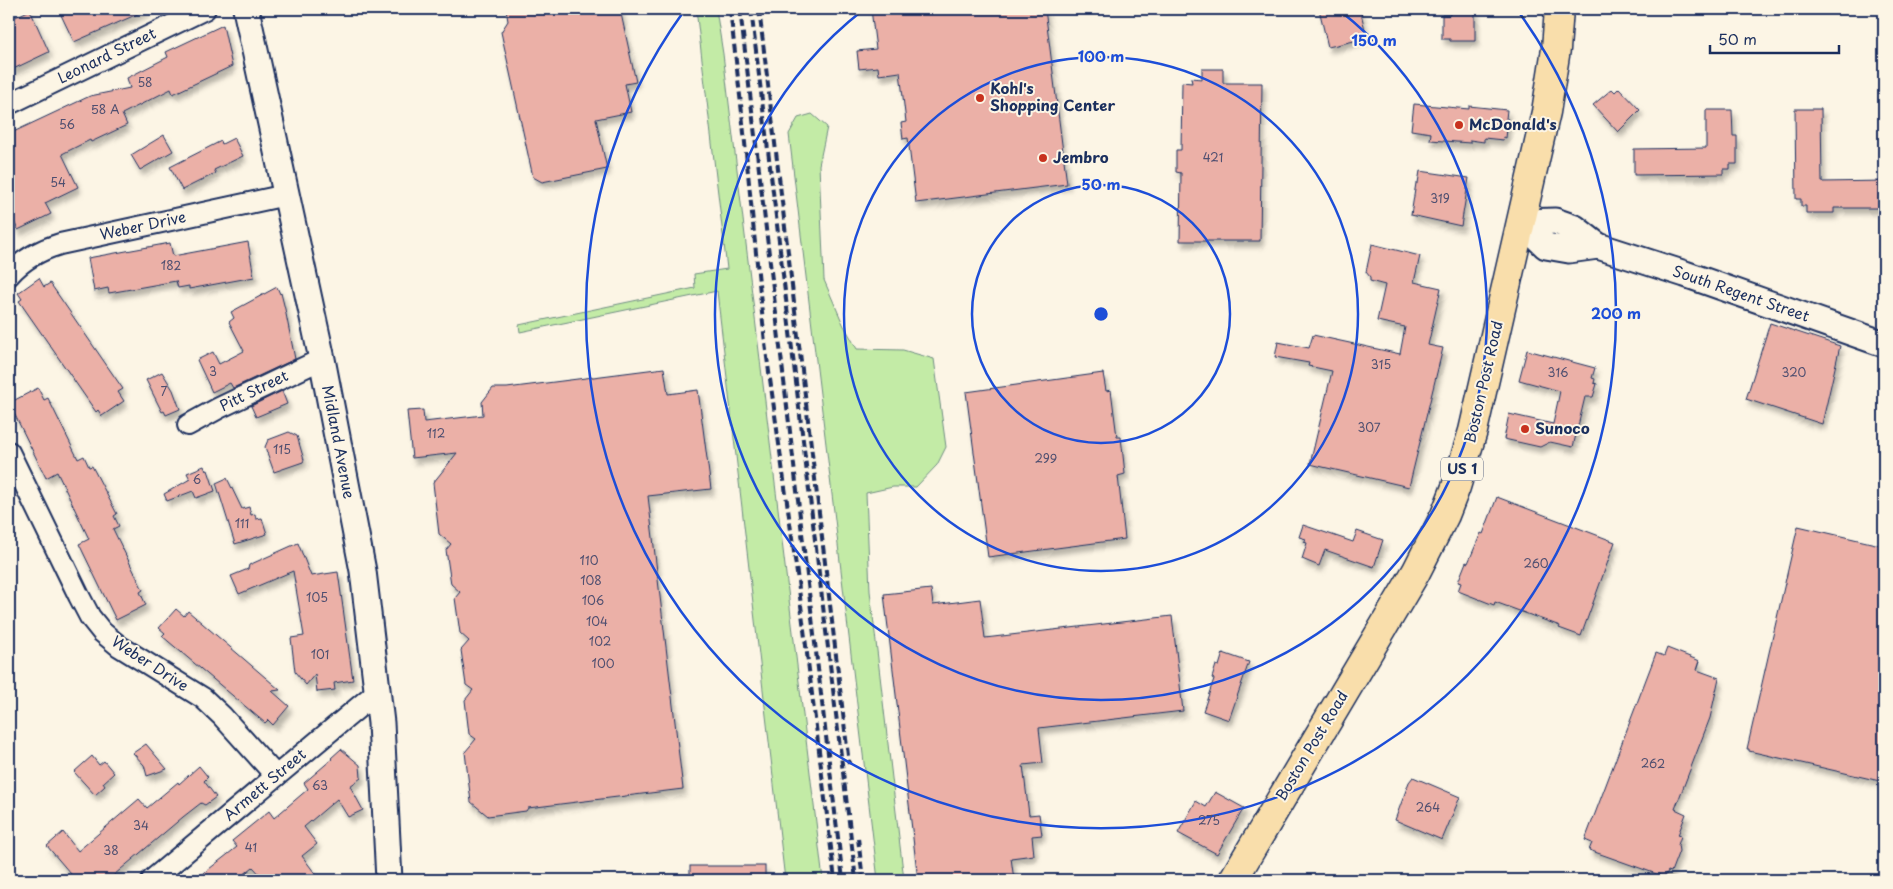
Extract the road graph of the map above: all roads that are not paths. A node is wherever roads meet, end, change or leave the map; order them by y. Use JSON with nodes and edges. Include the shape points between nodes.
{"nodes":[{"id":1,"x":205,"y":9,"type":"edge"},
{"id":2,"x":246,"y":9,"type":"edge"},
{"id":3,"x":1559,"y":9,"type":"edge"},
{"id":4,"x":9,"y":104,"type":"edge"},
{"id":5,"x":286,"y":195,"type":"junction"},
{"id":6,"x":1521,"y":222,"type":"junction"},
{"id":7,"x":9,"y":275,"type":"edge"},
{"id":8,"x":1884,"y":344,"type":"edge"},
{"id":9,"x":322,"y":359,"type":"junction"},
{"id":10,"x":188,"y":425,"type":"dead end"},
{"id":11,"x":9,"y":452,"type":"edge"},
{"id":12,"x":378,"y":691,"type":"junction"},
{"id":13,"x":276,"y":776,"type":"junction"},
{"id":14,"x":152,"y":880,"type":"edge"},
{"id":15,"x":389,"y":880,"type":"edge"},
{"id":16,"x":1233,"y":880,"type":"edge"}],
"edges":[{"from":1,"to":4,"type":"street","name":"Leonard Street"},
{"from":2,"to":5,"type":"street","name":"Midland Avenue"},
{"from":3,"to":6,"type":"main road","name":"Boston Post Road","number":"US 1","via":[[1549,98]]},
{"from":5,"to":7,"type":"street","name":"Weber Drive","via":[[60,244],[25,260]]},
{"from":5,"to":9,"type":"street","name":"Midland Avenue"},
{"from":6,"to":8,"type":"street","name":"South Regent Street","via":[[1546,246],[1569,250],[1598,246]]},
{"from":6,"to":16,"type":"main road","name":"Boston Post Road","number":"US 1","via":[[1465,460],[1445,515],[1416,572]]},
{"from":9,"to":10,"type":"street","name":"Pitt Street"},
{"from":9,"to":12,"type":"street","name":"Midland Avenue","via":[[363,571]]},
{"from":11,"to":13,"type":"street","name":"Weber Drive","via":[[78,596],[102,632],[203,698]]},
{"from":12,"to":13,"type":"street","name":"Armett Street"},
{"from":12,"to":15,"type":"street","name":"Midland Avenue"},
{"from":13,"to":14,"type":"street","name":"Armett Street"}]}
